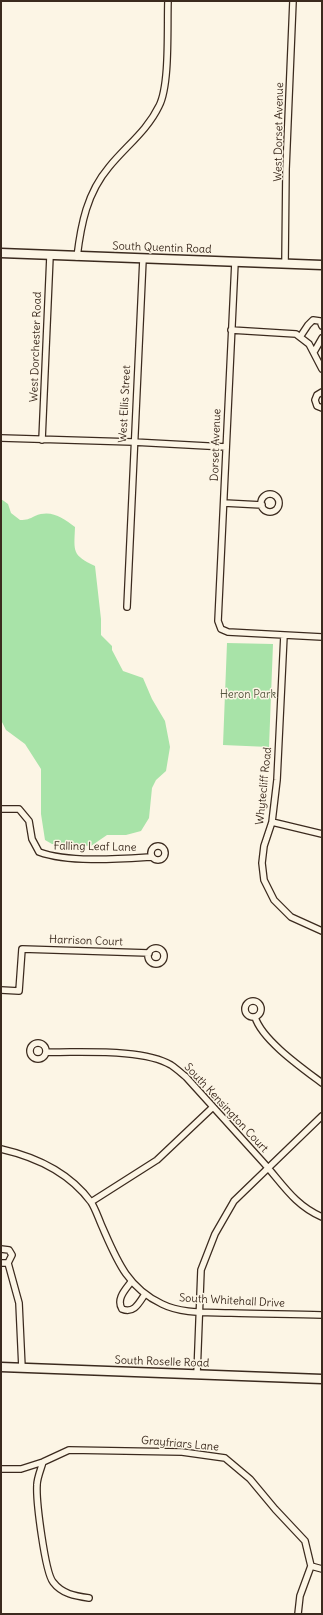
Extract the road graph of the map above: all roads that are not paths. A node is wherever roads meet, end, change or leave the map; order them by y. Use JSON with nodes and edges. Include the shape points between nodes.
{"nodes":[{"id":1,"x":168,"y":1,"type":"edge"},
{"id":2,"x":293,"y":1,"type":"edge"},
{"id":3,"x":1,"y":253,"type":"edge"},
{"id":4,"x":50,"y":256,"type":"junction"},
{"id":5,"x":77,"y":257,"type":"junction"},
{"id":6,"x":143,"y":259,"type":"junction"},
{"id":7,"x":235,"y":262,"type":"junction"},
{"id":8,"x":285,"y":264,"type":"junction"},
{"id":9,"x":322,"y":265,"type":"edge"},
{"id":10,"x":322,"y":326,"type":"edge"},
{"id":11,"x":231,"y":330,"type":"junction"},
{"id":12,"x":300,"y":337,"type":"junction"},
{"id":13,"x":322,"y":338,"type":"edge"},
{"id":14,"x":314,"y":352,"type":"junction"},
{"id":15,"x":322,"y":369,"type":"edge"},
{"id":16,"x":322,"y":392,"type":"edge"},
{"id":17,"x":322,"y":408,"type":"edge"},
{"id":18,"x":1,"y":438,"type":"edge"},
{"id":19,"x":42,"y":440,"type":"junction"},
{"id":20,"x":133,"y":442,"type":"junction"},
{"id":21,"x":226,"y":447,"type":"junction"},
{"id":22,"x":224,"y":503,"type":"junction"},
{"id":23,"x":262,"y":505,"type":"dead end"},
{"id":24,"x":127,"y":607,"type":"dead end"},
{"id":25,"x":284,"y":635,"type":"junction"},
{"id":26,"x":322,"y":637,"type":"edge"},
{"id":27,"x":1,"y":809,"type":"edge"},
{"id":28,"x":272,"y":822,"type":"junction"},
{"id":29,"x":322,"y":834,"type":"edge"},
{"id":30,"x":152,"y":857,"type":"dead end"},
{"id":31,"x":322,"y":931,"type":"edge"},
{"id":32,"x":149,"y":953,"type":"dead end"},
{"id":33,"x":1,"y":990,"type":"edge"},
{"id":34,"x":255,"y":1017,"type":"dead end"},
{"id":35,"x":46,"y":1052,"type":"dead end"},
{"id":36,"x":322,"y":1083,"type":"edge"},
{"id":37,"x":213,"y":1107,"type":"junction"},
{"id":38,"x":322,"y":1116,"type":"edge"},
{"id":39,"x":1,"y":1150,"type":"edge"},
{"id":40,"x":268,"y":1168,"type":"junction"},
{"id":41,"x":91,"y":1202,"type":"junction"},
{"id":42,"x":322,"y":1217,"type":"edge"},
{"id":43,"x":1,"y":1249,"type":"edge"},
{"id":44,"x":1,"y":1263,"type":"edge"},
{"id":45,"x":8,"y":1263,"type":"junction"},
{"id":46,"x":131,"y":1282,"type":"junction"},
{"id":47,"x":145,"y":1294,"type":"junction"},
{"id":48,"x":200,"y":1312,"type":"junction"},
{"id":49,"x":322,"y":1315,"type":"edge"},
{"id":50,"x":1,"y":1367,"type":"edge"},
{"id":51,"x":22,"y":1368,"type":"junction"},
{"id":52,"x":197,"y":1374,"type":"junction"},
{"id":53,"x":322,"y":1379,"type":"edge"},
{"id":54,"x":43,"y":1462,"type":"junction"},
{"id":55,"x":1,"y":1469,"type":"edge"},
{"id":56,"x":311,"y":1566,"type":"junction"},
{"id":57,"x":322,"y":1569,"type":"edge"},
{"id":58,"x":89,"y":1598,"type":"dead end"},
{"id":59,"x":298,"y":1614,"type":"edge"}],
"edges":[{"from":1,"to":5,"type":"street","via":[[165,88],[160,105],[149,124],[109,166],[89,197]]},
{"from":2,"to":8,"type":"street","name":"West Dorset Avenue"},
{"from":3,"to":4,"type":"main road","name":"South Quentin Road"},
{"from":4,"to":5,"type":"main road","name":"South Quentin Road"},
{"from":4,"to":19,"type":"street","name":"West Dorchester Road"},
{"from":5,"to":6,"type":"main road","name":"South Quentin Road"},
{"from":6,"to":7,"type":"main road","name":"South Quentin Road"},
{"from":6,"to":20,"type":"street","name":"West Ellis Street"},
{"from":7,"to":8,"type":"main road","name":"South Quentin Road"},
{"from":7,"to":11,"type":"street","name":"Dorset Avenue"},
{"from":8,"to":9,"type":"main road","name":"South Quentin Road"},
{"from":10,"to":12,"type":"street","via":[[320,321],[313,320]]},
{"from":11,"to":12,"type":"street","via":[[296,334]]},
{"from":11,"to":21,"type":"street","name":"Dorset Avenue"},
{"from":12,"to":14,"type":"street"},
{"from":13,"to":14,"type":"street"},
{"from":14,"to":15,"type":"street"},
{"from":16,"to":17,"type":"street","via":[[315,400],[317,406]]},
{"from":18,"to":19,"type":"street"},
{"from":19,"to":20,"type":"street"},
{"from":20,"to":21,"type":"street"},
{"from":20,"to":24,"type":"street","name":"West Ellis Street"},
{"from":21,"to":22,"type":"street","name":"Dorset Avenue"},
{"from":22,"to":23,"type":"street"},
{"from":22,"to":25,"type":"street","name":"Dorset Avenue","via":[[218,621],[221,629],[228,632]]},
{"from":25,"to":26,"type":"street"},
{"from":25,"to":28,"type":"street","name":"Whytecliff Road","via":[[277,780]]},
{"from":27,"to":30,"type":"street","name":"Falling Leaf Lane","via":[[20,809],[29,820],[32,839],[39,852],[54,858]]},
{"from":28,"to":29,"type":"street"},
{"from":28,"to":31,"type":"street","name":"Whytecliff Road","via":[[264,846],[264,880],[274,900],[290,917]]},
{"from":32,"to":33,"type":"street","name":"Harrison Court","via":[[22,949],[19,991]]},
{"from":34,"to":36,"type":"street","via":[[258,1026],[287,1056]]},
{"from":35,"to":37,"type":"street","name":"South Kensington Court","via":[[128,1054],[156,1060],[171,1065],[186,1077]]},
{"from":37,"to":40,"type":"street","name":"South Kensington Court"},
{"from":37,"to":41,"type":"street","via":[[157,1160]]},
{"from":38,"to":40,"type":"street"},
{"from":39,"to":41,"type":"street","name":"South Whitehall Drive","via":[[25,1154],[47,1164],[67,1178]]},
{"from":40,"to":42,"type":"street","name":"South Kensington Court","via":[[307,1210]]},
{"from":40,"to":48,"type":"street","via":[[234,1201],[215,1234],[201,1270]]},
{"from":41,"to":46,"type":"street","name":"South Whitehall Drive","via":[[119,1264]]},
{"from":43,"to":45,"type":"street","via":[[6,1248],[11,1252],[12,1258]]},
{"from":44,"to":45,"type":"street"},
{"from":45,"to":51,"type":"street","via":[[19,1303]]},
{"from":46,"to":47,"type":"street","name":"South Whitehall Drive"},
{"from":46,"to":47,"type":"street","via":[[120,1297],[119,1304],[122,1309],[133,1310]]},
{"from":47,"to":48,"type":"street","name":"South Whitehall Drive","via":[[174,1309]]},
{"from":48,"to":49,"type":"street","name":"South Whitehall Drive"},
{"from":48,"to":52,"type":"street"},
{"from":50,"to":51,"type":"main road","name":"South Roselle Road"},
{"from":51,"to":52,"type":"main road","name":"South Roselle Road"},
{"from":52,"to":53,"type":"main road","name":"South Roselle Road"},
{"from":54,"to":55,"type":"street","name":"Grayfriars Lane","via":[[21,1469]]},
{"from":54,"to":56,"type":"street","name":"Grayfriars Lane","via":[[69,1450],[182,1452],[224,1458],[250,1479],[305,1541]]},
{"from":54,"to":58,"type":"street","via":[[37,1484],[38,1502],[41,1533],[52,1582],[68,1594]]},
{"from":56,"to":57,"type":"street"},
{"from":56,"to":59,"type":"street","via":[[300,1596]]}]}
